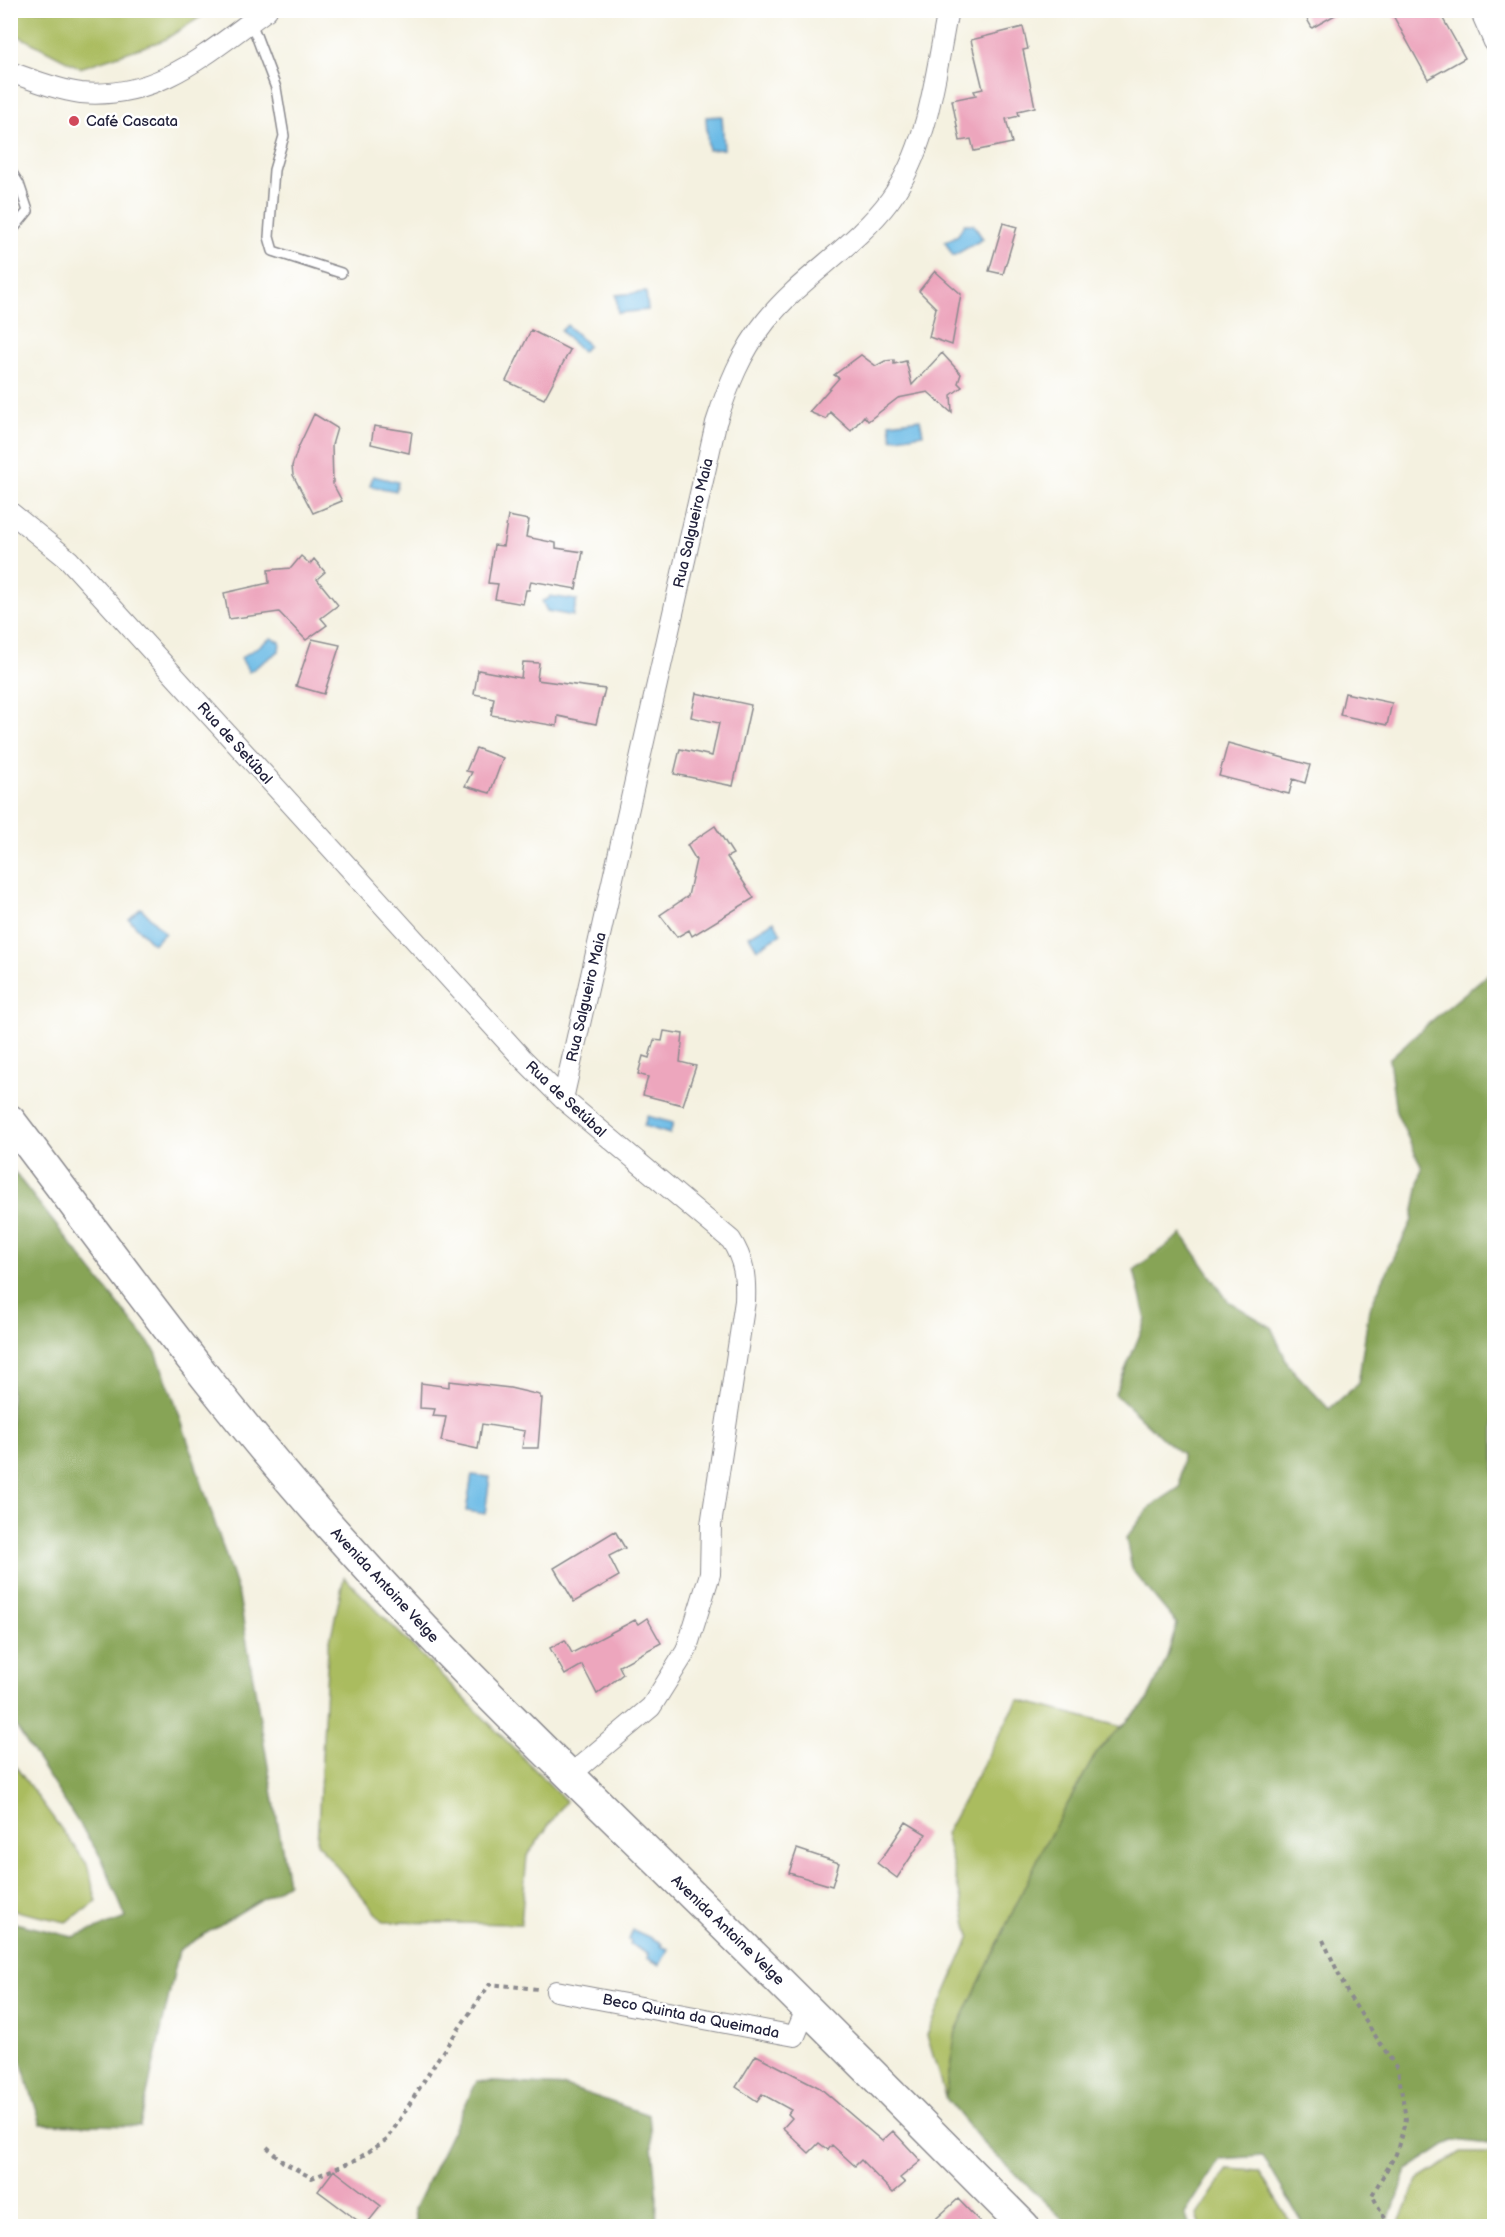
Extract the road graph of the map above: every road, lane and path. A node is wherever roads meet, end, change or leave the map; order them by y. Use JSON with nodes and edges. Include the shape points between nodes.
{"nodes":[{"id":1,"x":948,"y":10,"type":"edge"},
{"id":2,"x":1480,"y":10,"type":"edge"},
{"id":3,"x":259,"y":16,"type":"edge"},
{"id":4,"x":1494,"y":42,"type":"edge"},
{"id":5,"x":10,"y":72,"type":"edge"},
{"id":6,"x":10,"y":170,"type":"edge"},
{"id":7,"x":10,"y":233,"type":"edge"},
{"id":8,"x":341,"y":273,"type":"dead end"},
{"id":9,"x":10,"y":512,"type":"edge"},
{"id":10,"x":563,"y":1099,"type":"junction"},
{"id":11,"x":10,"y":1120,"type":"edge"},
{"id":12,"x":570,"y":1775,"type":"junction"},
{"id":13,"x":1323,"y":1940,"type":"dead end"},
{"id":14,"x":556,"y":1991,"type":"joint"},
{"id":15,"x":807,"y":2007,"type":"junction"},
{"id":16,"x":267,"y":2147,"type":"dead end"},
{"id":17,"x":1024,"y":2226,"type":"edge"},
{"id":18,"x":1389,"y":2226,"type":"edge"}],
"edges":[{"from":1,"to":10,"type":"street","name":"Rua Salgueiro Maia","via":[[927,118],[905,177],[878,216],[767,320],[736,367],[726,392],[710,446]]},
{"from":2,"to":4,"type":"street"},
{"from":3,"to":5,"type":"street","via":[[197,61],[138,88],[80,93]]},
{"from":3,"to":8,"type":"lane","via":[[284,136],[274,170],[269,237],[273,251]]},
{"from":6,"to":7,"type":"lane","via":[[28,211]]},
{"from":9,"to":10,"type":"street","name":"Rua de Setúbal","via":[[69,560]]},
{"from":10,"to":12,"type":"street","name":"Rua de Setúbal","via":[[731,1240],[741,1258],[746,1280],[711,1526],[710,1574],[686,1652],[651,1707]]},
{"from":11,"to":12,"type":"main road","name":"Avenida Antoine Velge","via":[[232,1411],[337,1535]]},
{"from":12,"to":15,"type":"main road","name":"Avenida Antoine Velge"},
{"from":13,"to":18,"type":"path","via":[[1349,1996],[1398,2070],[1406,2119],[1395,2154],[1372,2195]]},
{"from":14,"to":15,"type":"street","name":"Beco Quinta da Queimada","via":[[795,2036]]},
{"from":14,"to":16,"type":"path","via":[[490,1984],[387,2140],[354,2161],[312,2178],[283,2162]]},
{"from":15,"to":17,"type":"main road","name":"Avenida Antoine Velge"}]}
